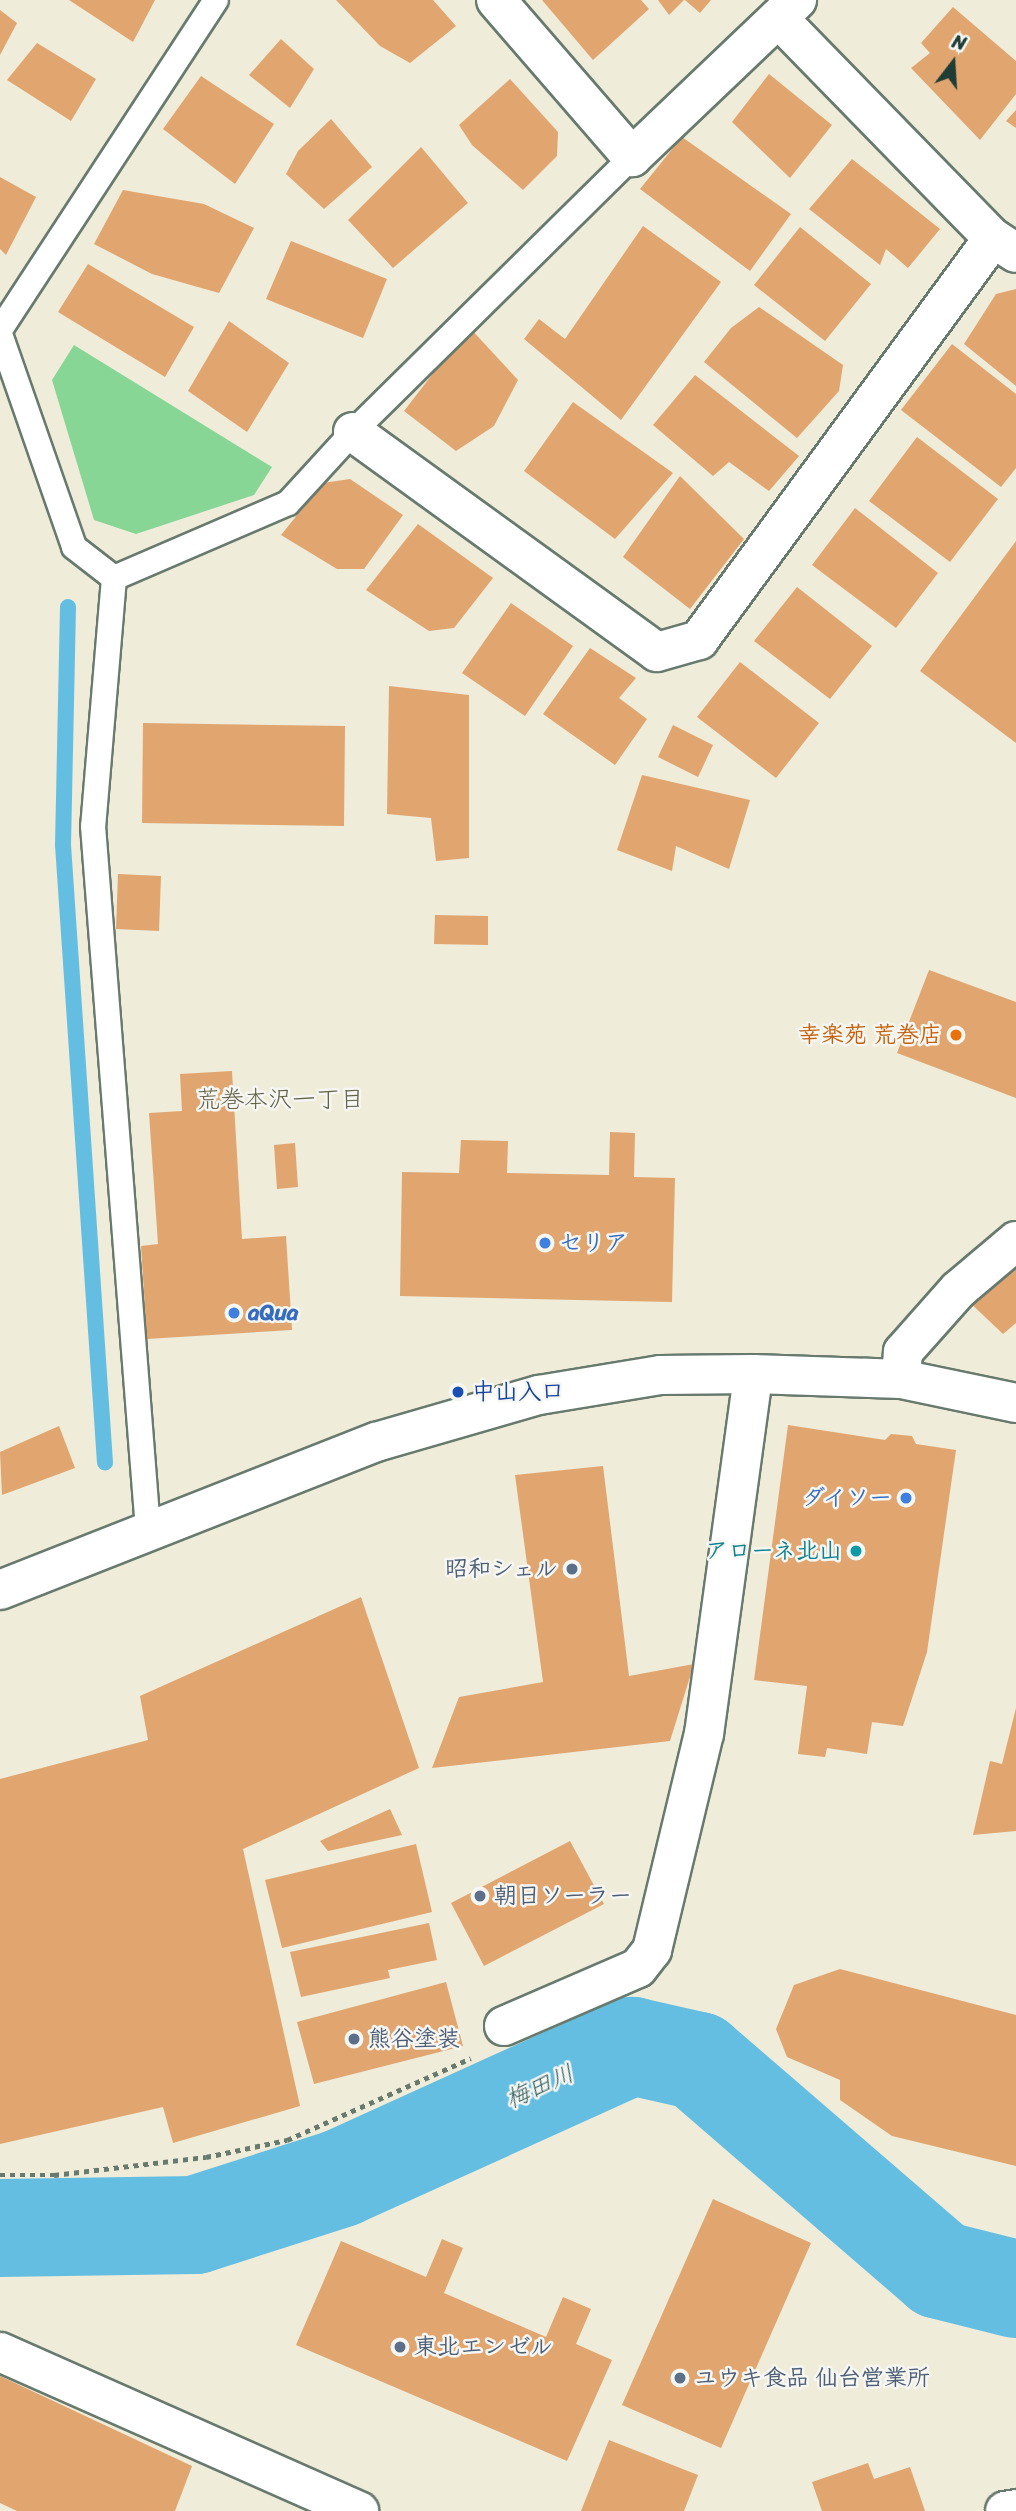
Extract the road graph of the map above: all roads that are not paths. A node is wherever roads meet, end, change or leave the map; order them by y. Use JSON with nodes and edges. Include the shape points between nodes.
{"nodes":[{"id":1,"x":216,"y":0,"type":"edge"},
{"id":2,"x":496,"y":0,"type":"edge"},
{"id":3,"x":788,"y":9,"type":"edge"},
{"id":4,"x":632,"y":157,"type":"junction"},
{"id":5,"x":1005,"y":246,"type":"edge"},
{"id":6,"x":0,"y":332,"type":"edge"},
{"id":7,"x":353,"y":432,"type":"junction"},
{"id":8,"x":114,"y":578,"type":"junction"},
{"id":9,"x":1016,"y":1241,"type":"edge"},
{"id":10,"x":753,"y":1374,"type":"junction"},
{"id":11,"x":901,"y":1379,"type":"junction"},
{"id":12,"x":1016,"y":1403,"type":"edge"},
{"id":13,"x":148,"y":1530,"type":"junction"},
{"id":14,"x":0,"y":1591,"type":"edge"},
{"id":15,"x":504,"y":2026,"type":"road end"},
{"id":16,"x":0,"y":2352,"type":"edge"},
{"id":17,"x":1016,"y":2509,"type":"edge"},
{"id":18,"x":359,"y":2511,"type":"edge"},
{"id":19,"x":1005,"y":2511,"type":"edge"}],
"edges":[{"from":1,"to":6,"type":"lane"},
{"from":2,"to":4,"type":"street"},
{"from":3,"to":4,"type":"street"},
{"from":3,"to":5,"type":"street"},
{"from":4,"to":7,"type":"lane"},
{"from":5,"to":7,"type":"street","via":[[699,640],[657,652]]},
{"from":6,"to":8,"type":"lane","via":[[74,547]]},
{"from":7,"to":8,"type":"lane","via":[[288,503]]},
{"from":8,"to":13,"type":"lane","via":[[93,826]]},
{"from":9,"to":11,"type":"street","via":[[958,1290],[903,1352]]},
{"from":10,"to":11,"type":"street"},
{"from":10,"to":13,"type":"street","via":[[660,1375],[539,1395],[376,1442]]},
{"from":10,"to":15,"type":"street","via":[[704,1734],[652,1950],[638,1968]]},
{"from":11,"to":12,"type":"street"},
{"from":13,"to":14,"type":"street"},
{"from":16,"to":18,"type":"street"},
{"from":17,"to":19,"type":"street"}]}
